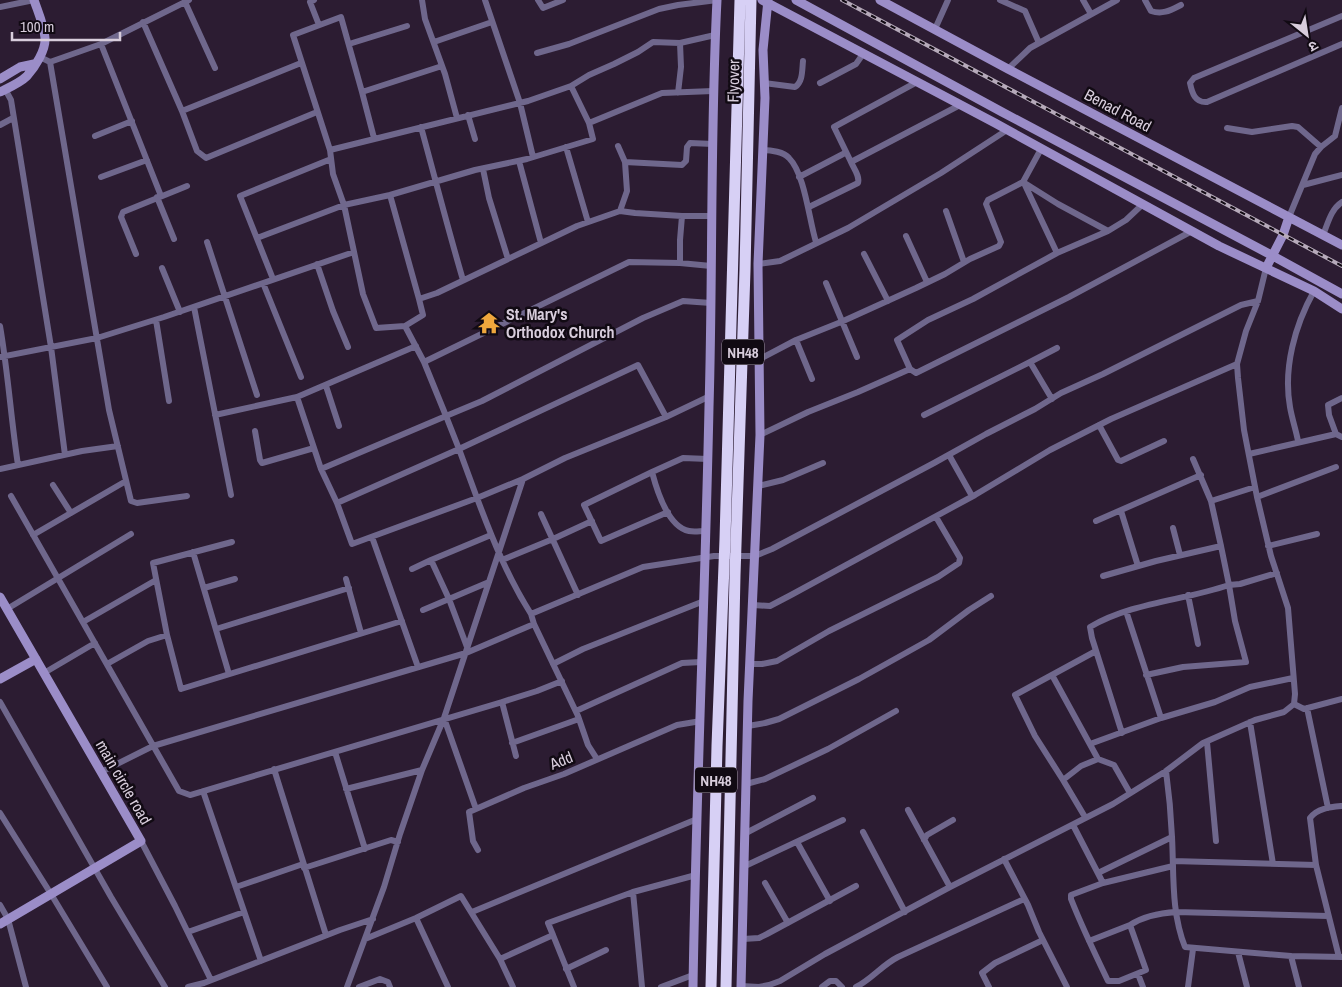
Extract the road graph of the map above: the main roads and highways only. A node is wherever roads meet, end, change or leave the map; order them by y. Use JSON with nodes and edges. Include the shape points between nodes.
{"nodes":[{"id":1,"x":34,"y":0,"type":"edge"},
{"id":2,"x":717,"y":0,"type":"edge"},
{"id":3,"x":740,"y":0,"type":"edge"},
{"id":4,"x":751,"y":0,"type":"edge"},
{"id":5,"x":796,"y":0,"type":"edge"},
{"id":6,"x":880,"y":0,"type":"edge"},
{"id":7,"x":765,"y":1,"type":"edge"},
{"id":8,"x":37,"y":61,"type":"junction"},
{"id":9,"x":0,"y":78,"type":"edge"},
{"id":10,"x":3,"y":91,"type":"edge"},
{"id":11,"x":1290,"y":217,"type":"junction"},
{"id":12,"x":1342,"y":245,"type":"edge"},
{"id":13,"x":1273,"y":256,"type":"junction"},
{"id":14,"x":1266,"y":268,"type":"junction"},
{"id":15,"x":1342,"y":294,"type":"edge"},
{"id":16,"x":1342,"y":309,"type":"edge"},
{"id":17,"x":0,"y":597,"type":"edge"},
{"id":18,"x":36,"y":659,"type":"junction"},
{"id":19,"x":0,"y":679,"type":"edge"},
{"id":20,"x":4,"y":922,"type":"edge"},
{"id":21,"x":741,"y":986,"type":"edge"},
{"id":22,"x":693,"y":987,"type":"edge"},
{"id":23,"x":711,"y":987,"type":"edge"},
{"id":24,"x":726,"y":987,"type":"edge"}],
"edges":[{"from":1,"to":8,"type":"main road","via":[[45,38]]},
{"from":2,"to":22,"type":"main road","via":[[710,396]]},
{"from":3,"to":23,"type":"highway","name":"Flyover","number":"NH48"},
{"from":4,"to":24,"type":"highway","name":"Flyover","number":"NH48"},
{"from":5,"to":13,"type":"main road"},
{"from":6,"to":11,"type":"main road","name":"Benad Road"},
{"from":7,"to":14,"type":"main road"},
{"from":7,"to":21,"type":"main road","via":[[764,150],[758,264],[760,435]]},
{"from":8,"to":9,"type":"main road"},
{"from":8,"to":10,"type":"main road","via":[[26,77]]},
{"from":11,"to":12,"type":"main road","name":"Benad Road"},
{"from":11,"to":13,"type":"main road"},
{"from":13,"to":14,"type":"main road"},
{"from":13,"to":15,"type":"main road"},
{"from":14,"to":16,"type":"main road","via":[[1314,291]]},
{"from":17,"to":18,"type":"main road","name":"main circle road"},
{"from":18,"to":19,"type":"main road"},
{"from":18,"to":20,"type":"main road","name":"main circle road","via":[[141,841]]}]}
